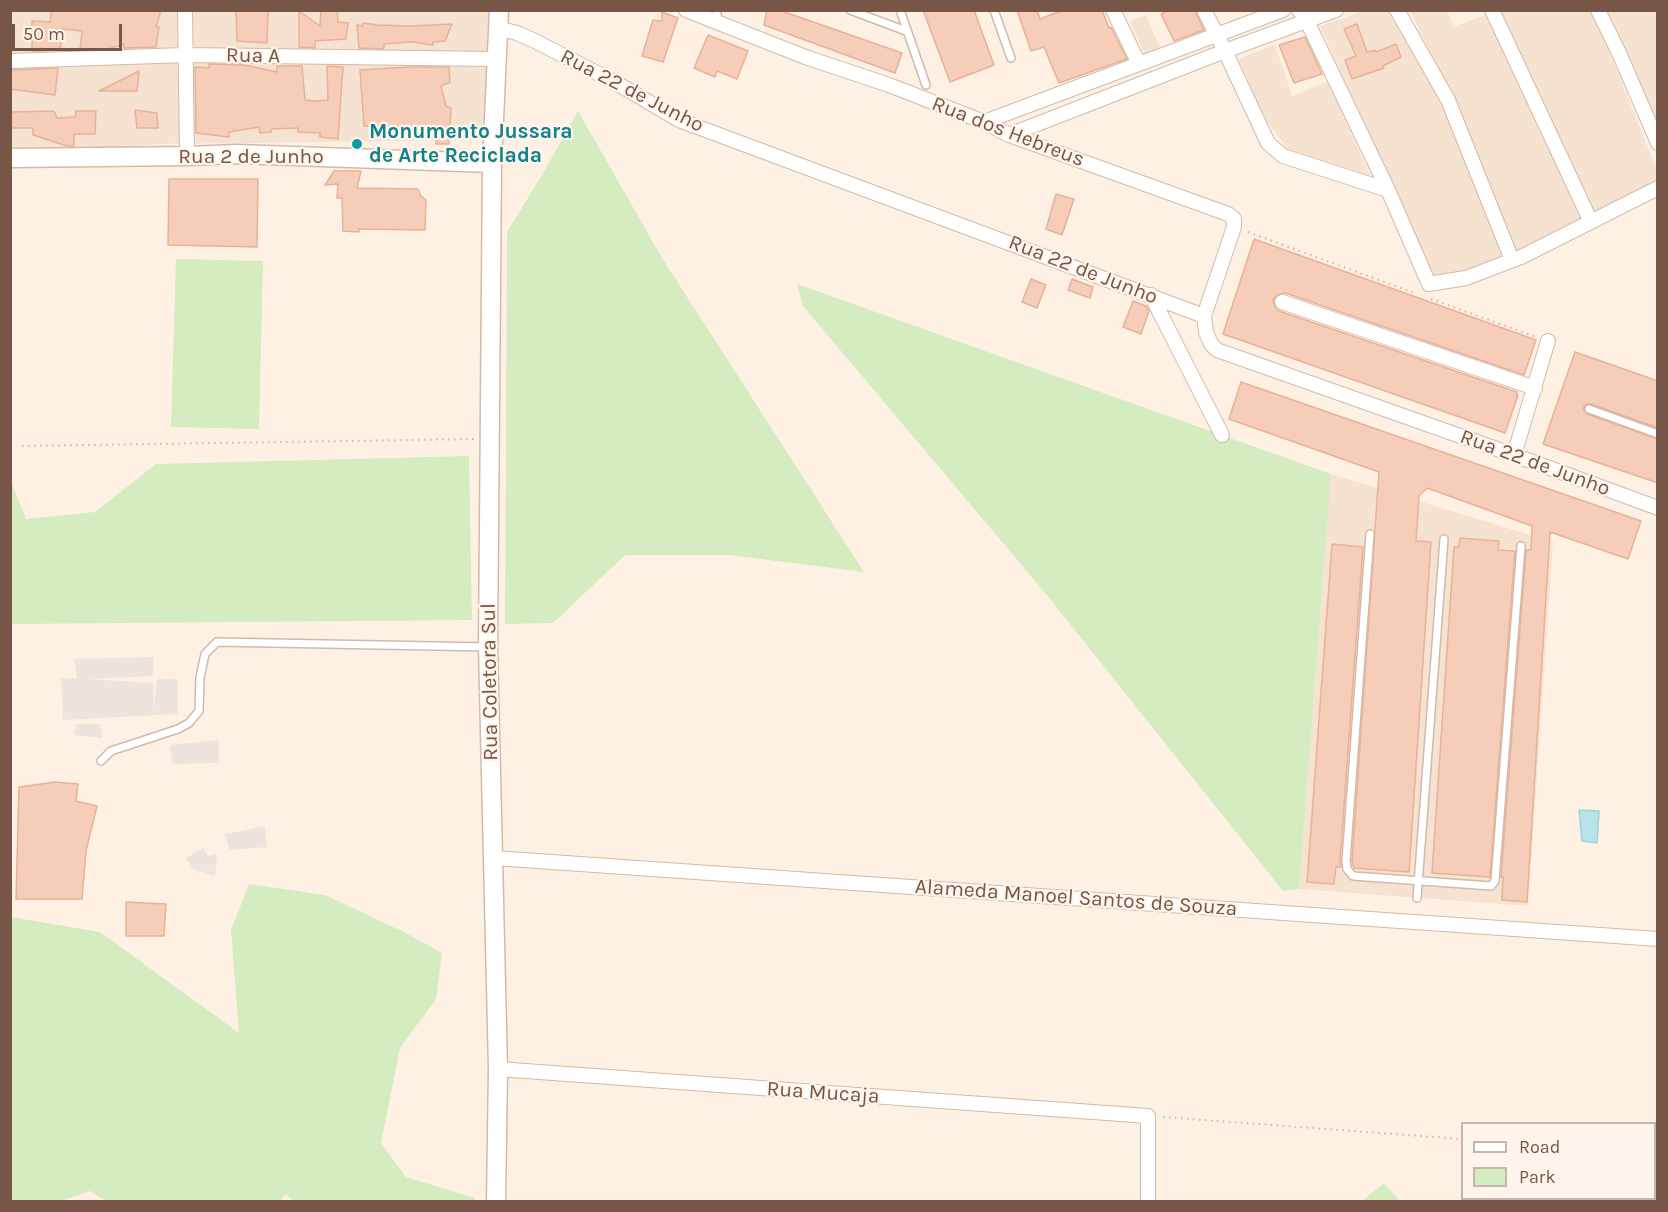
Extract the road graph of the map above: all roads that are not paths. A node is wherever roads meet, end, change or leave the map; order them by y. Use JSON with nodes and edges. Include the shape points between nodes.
{"nodes":[{"id":1,"x":185,"y":10,"type":"edge"},
{"id":2,"x":686,"y":10,"type":"edge"},
{"id":3,"x":850,"y":10,"type":"edge"},
{"id":4,"x":900,"y":10,"type":"edge"},
{"id":5,"x":994,"y":10,"type":"edge"},
{"id":6,"x":1113,"y":10,"type":"edge"},
{"id":7,"x":1204,"y":10,"type":"edge"},
{"id":8,"x":1282,"y":10,"type":"edge"},
{"id":9,"x":1336,"y":10,"type":"edge"},
{"id":10,"x":1397,"y":10,"type":"edge"},
{"id":11,"x":1492,"y":10,"type":"edge"},
{"id":12,"x":1598,"y":10,"type":"edge"},
{"id":13,"x":1303,"y":16,"type":"edge"},
{"id":14,"x":718,"y":17,"type":"edge"},
{"id":15,"x":498,"y":19,"type":"edge"},
{"id":16,"x":906,"y":31,"type":"junction"},
{"id":17,"x":1216,"y":35,"type":"junction"},
{"id":18,"x":1225,"y":51,"type":"junction"},
{"id":19,"x":186,"y":55,"type":"junction"},
{"id":20,"x":1011,"y":58,"type":"dead end"},
{"id":21,"x":496,"y":59,"type":"junction"},
{"id":22,"x":10,"y":62,"type":"edge"},
{"id":23,"x":1139,"y":64,"type":"junction"},
{"id":24,"x":926,"y":85,"type":"dead end"},
{"id":25,"x":984,"y":122,"type":"junction"},
{"id":26,"x":1009,"y":135,"type":"junction"},
{"id":27,"x":1658,"y":143,"type":"edge"},
{"id":28,"x":187,"y":156,"type":"junction"},
{"id":29,"x":10,"y":158,"type":"edge"},
{"id":30,"x":492,"y":163,"type":"junction"},
{"id":31,"x":1658,"y":189,"type":"edge"},
{"id":32,"x":1388,"y":190,"type":"junction"},
{"id":33,"x":1591,"y":222,"type":"junction"},
{"id":34,"x":1512,"y":260,"type":"junction"},
{"id":35,"x":1151,"y":296,"type":"junction"},
{"id":36,"x":1282,"y":302,"type":"dead end"},
{"id":37,"x":1204,"y":316,"type":"junction"},
{"id":38,"x":1548,"y":341,"type":"road end"},
{"id":39,"x":1535,"y":388,"type":"junction"},
{"id":40,"x":1589,"y":409,"type":"dead end"},
{"id":41,"x":1658,"y":434,"type":"edge"},
{"id":42,"x":1222,"y":435,"type":"dead end"},
{"id":43,"x":1514,"y":455,"type":"junction"},
{"id":44,"x":1658,"y":508,"type":"edge"},
{"id":45,"x":1370,"y":534,"type":"dead end"},
{"id":46,"x":1444,"y":539,"type":"dead end"},
{"id":47,"x":1521,"y":546,"type":"dead end"},
{"id":48,"x":488,"y":647,"type":"junction"},
{"id":49,"x":100,"y":761,"type":"dead end"},
{"id":50,"x":494,"y":858,"type":"junction"},
{"id":51,"x":1418,"y":881,"type":"junction"},
{"id":52,"x":1417,"y":898,"type":"dead end"},
{"id":53,"x":1658,"y":939,"type":"edge"},
{"id":54,"x":498,"y":1069,"type":"junction"},
{"id":55,"x":496,"y":1202,"type":"edge"},
{"id":56,"x":1148,"y":1202,"type":"edge"}],
"edges":[{"from":1,"to":19,"type":"street"},
{"from":2,"to":14,"type":"street","name":"Rua dos Hebreus"},
{"from":3,"to":16,"type":"lane"},
{"from":4,"to":16,"type":"lane"},
{"from":5,"to":20,"type":"lane"},
{"from":6,"to":23,"type":"street"},
{"from":7,"to":17,"type":"street"},
{"from":8,"to":17,"type":"street"},
{"from":9,"to":13,"type":"street"},
{"from":10,"to":34,"type":"street","via":[[1448,100]]},
{"from":11,"to":33,"type":"street"},
{"from":12,"to":27,"type":"street"},
{"from":13,"to":18,"type":"street"},
{"from":13,"to":32,"type":"street"},
{"from":14,"to":25,"type":"street","name":"Rua dos Hebreus","via":[[808,58]]},
{"from":15,"to":21,"type":"street","name":"Rua Coletora Sul"},
{"from":15,"to":35,"type":"street","name":"Rua 22 de Junho","via":[[510,31],[618,84],[679,120]]},
{"from":16,"to":24,"type":"lane"},
{"from":17,"to":18,"type":"street"},
{"from":17,"to":23,"type":"street"},
{"from":18,"to":26,"type":"street"},
{"from":18,"to":32,"type":"street","via":[[1268,143],[1283,156]]},
{"from":19,"to":21,"type":"street","name":"Rua A"},
{"from":19,"to":22,"type":"street","name":"Rua A"},
{"from":19,"to":28,"type":"street"},
{"from":21,"to":30,"type":"street","name":"Rua Coletora Sul"},
{"from":23,"to":25,"type":"street"},
{"from":25,"to":26,"type":"street","name":"Rua dos Hebreus"},
{"from":26,"to":37,"type":"street","name":"Rua dos Hebreus","via":[[1228,213],[1234,219],[1234,227]]},
{"from":28,"to":29,"type":"street","name":"Rua 2 de Junho"},
{"from":28,"to":30,"type":"street","name":"Rua 2 de Junho","via":[[237,154]]},
{"from":30,"to":48,"type":"street","name":"Rua Coletora Sul"},
{"from":31,"to":33,"type":"street"},
{"from":32,"to":34,"type":"street","via":[[1429,284],[1467,279]]},
{"from":33,"to":34,"type":"street"},
{"from":35,"to":37,"type":"street","name":"Rua 22 de Junho"},
{"from":35,"to":42,"type":"street"},
{"from":36,"to":39,"type":"street"},
{"from":37,"to":43,"type":"street","name":"Rua 22 de Junho","via":[[1206,332],[1217,350]]},
{"from":38,"to":39,"type":"street"},
{"from":39,"to":43,"type":"street"},
{"from":40,"to":41,"type":"lane"},
{"from":43,"to":44,"type":"street","name":"Rua 22 de Junho"},
{"from":45,"to":51,"type":"lane","via":[[1347,870],[1353,876]]},
{"from":46,"to":51,"type":"lane"},
{"from":47,"to":51,"type":"lane","via":[[1496,881],[1491,886]]},
{"from":48,"to":49,"type":"lane","via":[[217,642],[205,654],[199,711],[189,723],[111,751]]},
{"from":48,"to":50,"type":"street","name":"Rua Coletora Sul"},
{"from":50,"to":53,"type":"street","name":"Alameda Manoel Santos de Souza"},
{"from":50,"to":54,"type":"street","name":"Rua Coletora Sul"},
{"from":51,"to":52,"type":"lane"},
{"from":54,"to":55,"type":"street","name":"Rua Coletora Sul"},
{"from":54,"to":56,"type":"street","name":"Rua Mucaja","via":[[1148,1116]]}]}
